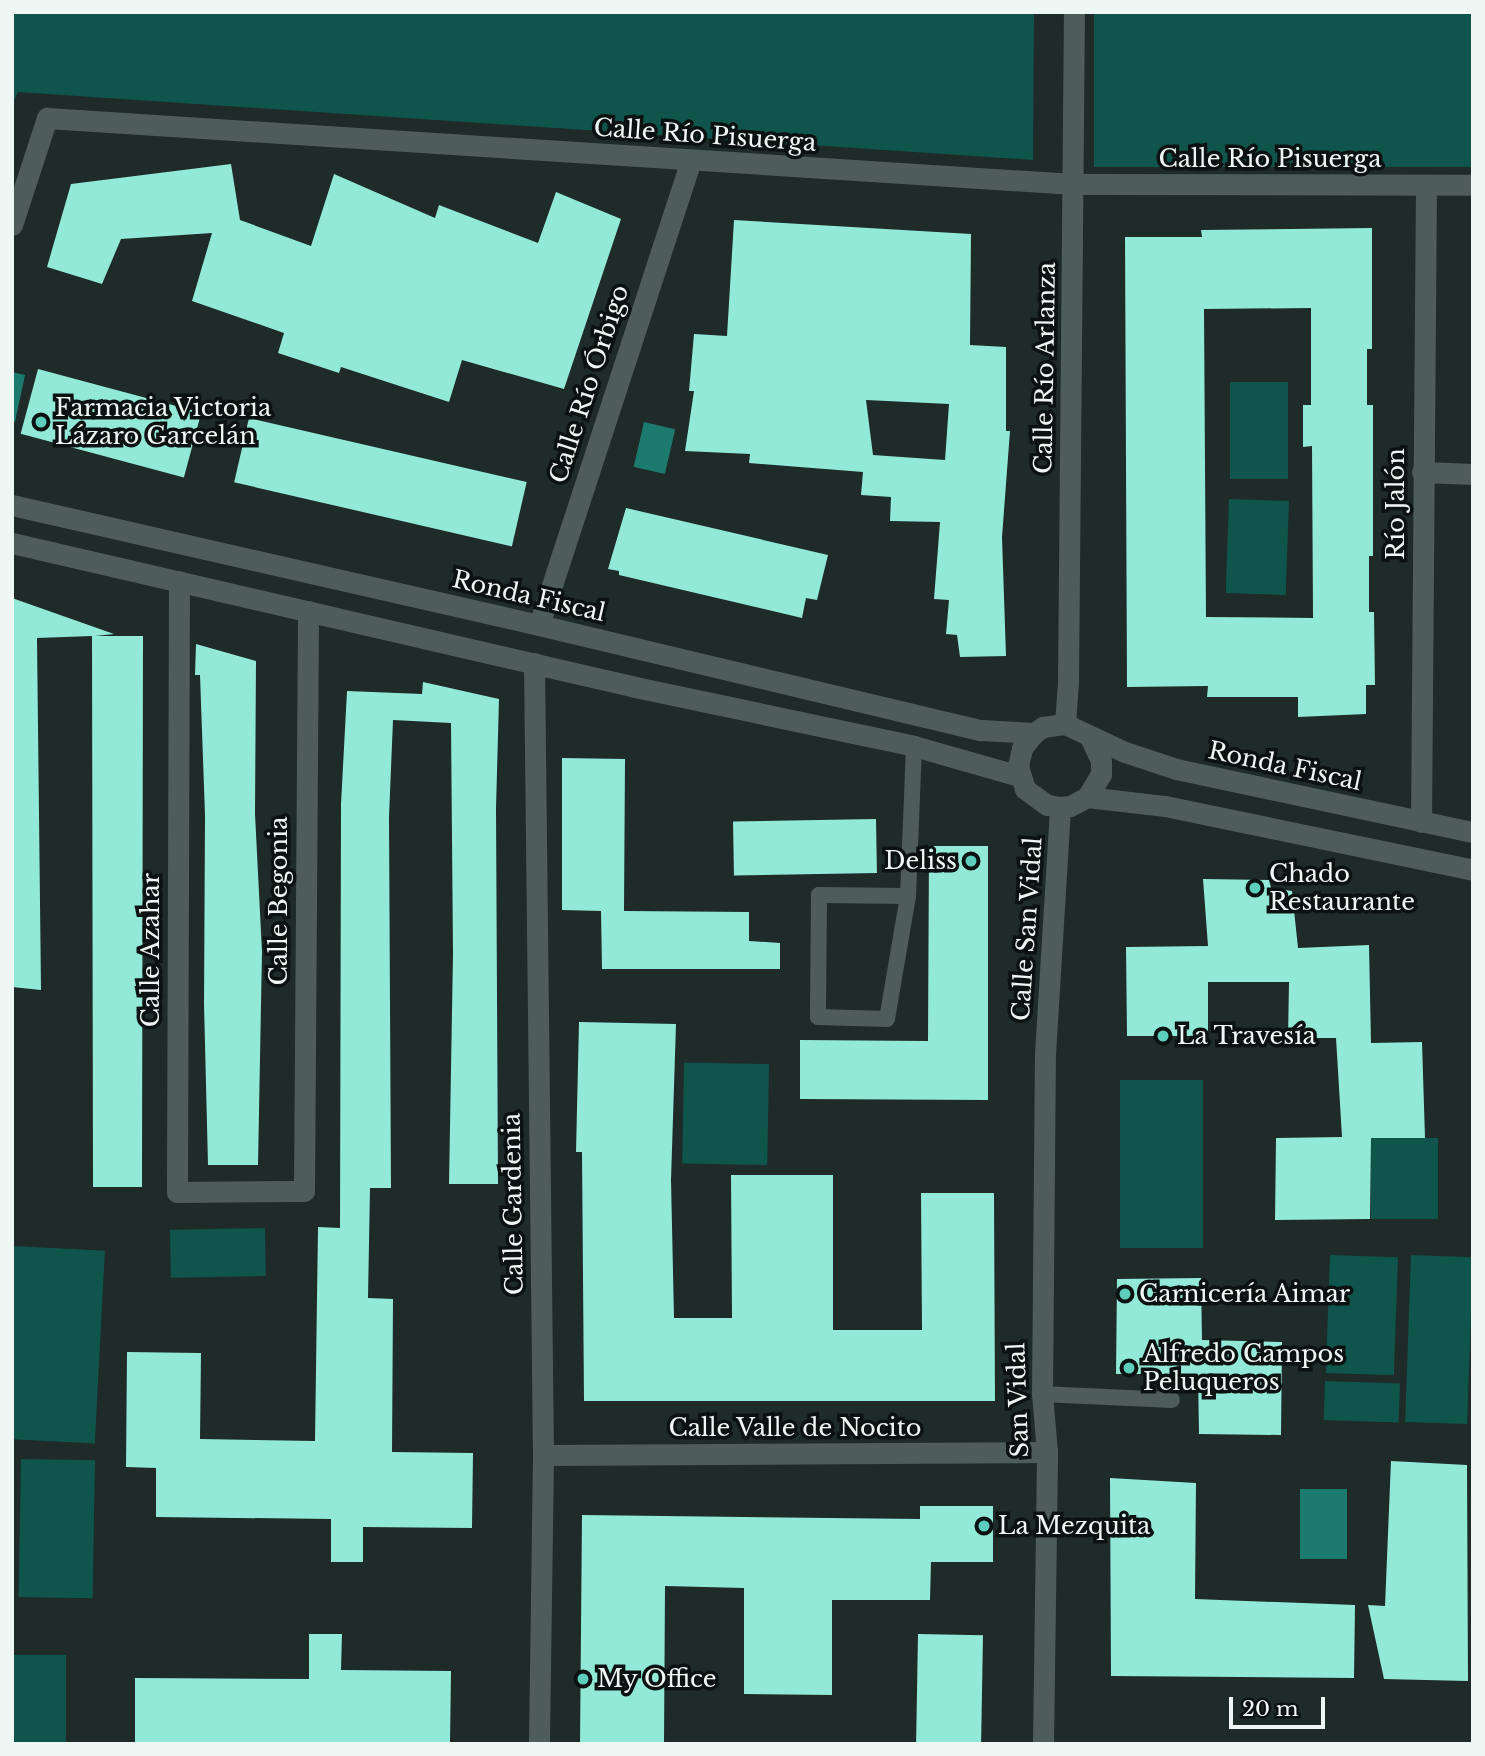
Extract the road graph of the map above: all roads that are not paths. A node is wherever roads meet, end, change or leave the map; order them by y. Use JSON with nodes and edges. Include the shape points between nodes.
{"nodes":[{"id":1,"x":1074,"y":12,"type":"edge"},
{"id":2,"x":691,"y":161,"type":"junction"},
{"id":3,"x":1074,"y":184,"type":"junction"},
{"id":4,"x":1473,"y":185,"type":"edge"},
{"id":5,"x":1426,"y":186,"type":"junction"},
{"id":6,"x":12,"y":225,"type":"edge"},
{"id":7,"x":1422,"y":472,"type":"junction"},
{"id":8,"x":1473,"y":474,"type":"edge"},
{"id":9,"x":12,"y":505,"type":"edge"},
{"id":10,"x":12,"y":543,"type":"edge"},
{"id":11,"x":179,"y":581,"type":"junction"},
{"id":12,"x":308,"y":611,"type":"junction"},
{"id":13,"x":538,"y":625,"type":"junction"},
{"id":14,"x":534,"y":663,"type":"junction"},
{"id":15,"x":1065,"y":724,"type":"junction"},
{"id":16,"x":1034,"y":733,"type":"junction"},
{"id":17,"x":1090,"y":737,"type":"junction"},
{"id":18,"x":914,"y":746,"type":"junction"},
{"id":19,"x":1019,"y":776,"type":"junction"},
{"id":20,"x":1087,"y":797,"type":"junction"},
{"id":21,"x":1060,"y":807,"type":"junction"},
{"id":22,"x":1421,"y":822,"type":"junction"},
{"id":23,"x":1473,"y":832,"type":"edge"},
{"id":24,"x":1473,"y":870,"type":"edge"},
{"id":25,"x":908,"y":896,"type":"junction"},
{"id":26,"x":1045,"y":1054,"type":"joint"},
{"id":27,"x":304,"y":1191,"type":"joint"},
{"id":28,"x":1042,"y":1394,"type":"junction"},
{"id":29,"x":1172,"y":1400,"type":"dead end"},
{"id":30,"x":1047,"y":1452,"type":"junction"},
{"id":31,"x":543,"y":1455,"type":"junction"},
{"id":32,"x":539,"y":1744,"type":"edge"},
{"id":33,"x":1043,"y":1744,"type":"edge"}],
"edges":[{"from":1,"to":3,"type":"street","name":"Calle Río Arlanza"},
{"from":2,"to":3,"type":"street","name":"Calle Río Pisuerga"},
{"from":2,"to":6,"type":"street","name":"Calle Río Pisuerga","via":[[47,118]]},
{"from":2,"to":13,"type":"street","name":"Calle Río Órbigo"},
{"from":3,"to":5,"type":"street","name":"Calle Río Pisuerga"},
{"from":3,"to":15,"type":"street","name":"Calle Río Arlanza"},
{"from":4,"to":5,"type":"street","name":"Calle Río Pisuerga"},
{"from":5,"to":7,"type":"street","name":"Río Jalón"},
{"from":7,"to":8,"type":"street"},
{"from":7,"to":22,"type":"street","name":"Río Jalón"},
{"from":9,"to":13,"type":"street","name":"Ronda Fiscal"},
{"from":10,"to":11,"type":"street"},
{"from":11,"to":12,"type":"street"},
{"from":11,"to":27,"type":"street","name":"Calle Azahar","via":[[177,1192]]},
{"from":12,"to":14,"type":"street"},
{"from":12,"to":27,"type":"street","name":"Calle Begonia"},
{"from":13,"to":16,"type":"street","name":"Ronda Fiscal","via":[[981,730]]},
{"from":14,"to":18,"type":"street"},
{"from":14,"to":31,"type":"street","name":"Calle Gardenia"},
{"from":15,"to":16,"type":"street","name":"Ronda Fiscal"},
{"from":15,"to":17,"type":"street","name":"Ronda Fiscal"},
{"from":16,"to":19,"type":"street","via":[[1019,757]]},
{"from":17,"to":20,"type":"street","via":[[1101,761],[1101,774]]},
{"from":17,"to":22,"type":"street","name":"Ronda Fiscal","via":[[1176,769]]},
{"from":18,"to":19,"type":"street"},
{"from":18,"to":25,"type":"lane"},
{"from":19,"to":21,"type":"street","via":[[1035,799]]},
{"from":20,"to":21,"type":"street"},
{"from":20,"to":24,"type":"street","via":[[1165,806]]},
{"from":21,"to":26,"type":"street","name":"Calle San Vidal"},
{"from":22,"to":23,"type":"street","name":"Ronda Fiscal"},
{"from":25,"to":25,"type":"lane","via":[[887,1019],[818,1017],[819,895]]},
{"from":26,"to":28,"type":"street","name":"San Vidal"},
{"from":28,"to":29,"type":"lane"},
{"from":28,"to":30,"type":"street","name":"San Vidal"},
{"from":30,"to":31,"type":"street","name":"Calle Valle de Nocito"},
{"from":30,"to":33,"type":"street","name":"San Vidal"},
{"from":31,"to":32,"type":"street","name":"Calle Gardenia"}]}
